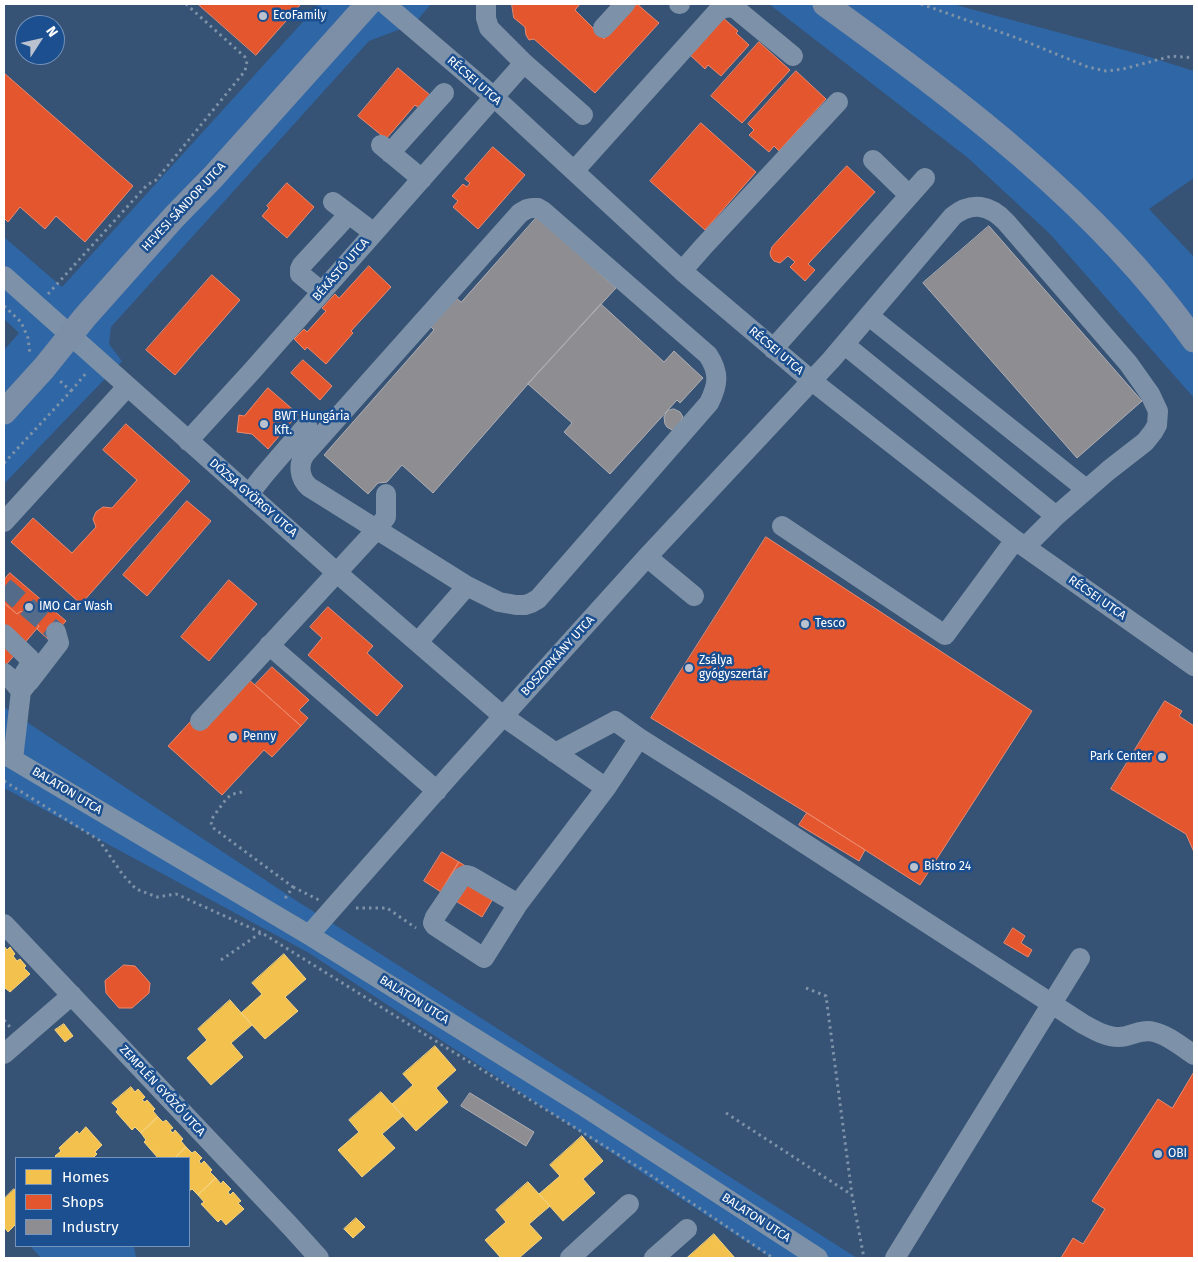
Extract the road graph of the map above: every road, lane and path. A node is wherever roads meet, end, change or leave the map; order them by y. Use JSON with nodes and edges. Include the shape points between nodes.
{"nodes":[{"id":1,"x":186,"y":4,"type":"edge"},
{"id":2,"x":368,"y":4,"type":"edge"},
{"id":3,"x":385,"y":4,"type":"edge"},
{"id":4,"x":486,"y":4,"type":"edge"},
{"id":5,"x":625,"y":4,"type":"edge"},
{"id":6,"x":825,"y":4,"type":"edge"},
{"id":7,"x":921,"y":4,"type":"edge"},
{"id":8,"x":603,"y":28,"type":"dead end"},
{"id":9,"x":793,"y":56,"type":"dead end"},
{"id":10,"x":1194,"y":58,"type":"edge"},
{"id":11,"x":524,"y":63,"type":"junction"},
{"id":12,"x":444,"y":93,"type":"dead end"},
{"id":13,"x":494,"y":97,"type":"junction"},
{"id":14,"x":838,"y":102,"type":"dead end"},
{"id":15,"x":583,"y":114,"type":"dead end"},
{"id":16,"x":873,"y":160,"type":"dead end"},
{"id":17,"x":574,"y":171,"type":"junction"},
{"id":18,"x":925,"y":178,"type":"dead end"},
{"id":19,"x":422,"y":179,"type":"junction"},
{"id":20,"x":910,"y":195,"type":"junction"},
{"id":21,"x":333,"y":202,"type":"dead end"},
{"id":22,"x":349,"y":214,"type":"junction"},
{"id":23,"x":374,"y":233,"type":"junction"},
{"id":24,"x":682,"y":272,"type":"junction"},
{"id":25,"x":4,"y":276,"type":"edge"},
{"id":26,"x":322,"y":292,"type":"junction"},
{"id":27,"x":37,"y":305,"type":"junction"},
{"id":28,"x":870,"y":316,"type":"junction"},
{"id":29,"x":70,"y":336,"type":"junction"},
{"id":30,"x":1194,"y":340,"type":"edge"},
{"id":31,"x":844,"y":345,"type":"junction"},
{"id":32,"x":773,"y":349,"type":"junction"},
{"id":33,"x":97,"y":360,"type":"junction"},
{"id":34,"x":812,"y":381,"type":"junction"},
{"id":35,"x":127,"y":387,"type":"junction"},
{"id":36,"x":71,"y":391,"type":"dead end"},
{"id":37,"x":4,"y":412,"type":"edge"},
{"id":38,"x":307,"y":425,"type":"dead end"},
{"id":39,"x":188,"y":441,"type":"junction"},
{"id":40,"x":1086,"y":489,"type":"junction"},
{"id":41,"x":249,"y":494,"type":"junction"},
{"id":42,"x":386,"y":494,"type":"dead end"},
{"id":43,"x":1056,"y":516,"type":"junction"},
{"id":44,"x":4,"y":522,"type":"edge"},
{"id":45,"x":782,"y":526,"type":"dead end"},
{"id":46,"x":377,"y":529,"type":"junction"},
{"id":47,"x":1020,"y":543,"type":"junction"},
{"id":48,"x":647,"y":557,"type":"junction"},
{"id":49,"x":336,"y":572,"type":"junction"},
{"id":50,"x":467,"y":586,"type":"junction"},
{"id":51,"x":694,"y":596,"type":"dead end"},
{"id":52,"x":56,"y":632,"type":"dead end"},
{"id":53,"x":4,"y":634,"type":"edge"},
{"id":54,"x":418,"y":642,"type":"junction"},
{"id":55,"x":269,"y":644,"type":"junction"},
{"id":56,"x":1194,"y":666,"type":"edge"},
{"id":57,"x":4,"y":673,"type":"edge"},
{"id":58,"x":23,"y":688,"type":"junction"},
{"id":59,"x":504,"y":717,"type":"junction"},
{"id":60,"x":200,"y":721,"type":"dead end"},
{"id":61,"x":639,"y":738,"type":"junction"},
{"id":62,"x":554,"y":753,"type":"junction"},
{"id":63,"x":8,"y":756,"type":"edge"},
{"id":64,"x":4,"y":781,"type":"edge"},
{"id":65,"x":606,"y":788,"type":"junction"},
{"id":66,"x":437,"y":791,"type":"junction"},
{"id":67,"x":242,"y":792,"type":"dead end"},
{"id":68,"x":293,"y":886,"type":"junction"},
{"id":69,"x":518,"y":904,"type":"junction"},
{"id":70,"x":332,"y":908,"type":"junction"},
{"id":71,"x":274,"y":914,"type":"junction"},
{"id":72,"x":4,"y":924,"type":"edge"},
{"id":73,"x":418,"y":929,"type":"dead end"},
{"id":74,"x":262,"y":932,"type":"junction"},
{"id":75,"x":309,"y":935,"type":"junction"},
{"id":76,"x":1080,"y":958,"type":"dead end"},
{"id":77,"x":221,"y":960,"type":"dead end"},
{"id":78,"x":806,"y":988,"type":"dead end"},
{"id":79,"x":72,"y":995,"type":"junction"},
{"id":80,"x":1052,"y":1004,"type":"junction"},
{"id":81,"x":4,"y":1054,"type":"edge"},
{"id":82,"x":1194,"y":1055,"type":"edge"},
{"id":83,"x":726,"y":1113,"type":"dead end"},
{"id":84,"x":852,"y":1195,"type":"junction"},
{"id":85,"x":629,"y":1204,"type":"dead end"},
{"id":86,"x":687,"y":1229,"type":"dead end"},
{"id":87,"x":319,"y":1258,"type":"edge"},
{"id":88,"x":570,"y":1258,"type":"edge"},
{"id":89,"x":654,"y":1258,"type":"edge"},
{"id":90,"x":772,"y":1258,"type":"edge"},
{"id":91,"x":818,"y":1258,"type":"edge"},
{"id":92,"x":864,"y":1258,"type":"edge"},
{"id":93,"x":896,"y":1258,"type":"edge"}],
"edges":[{"from":1,"to":27,"type":"path","via":[[245,57],[246,71],[156,180],[147,185]]},
{"from":2,"to":29,"type":"main road","name":"HEVESI SÁNDOR UTCA"},
{"from":3,"to":13,"type":"street","name":"RÉCSEI UTCA"},
{"from":4,"to":11,"type":"street","via":[[489,28]]},
{"from":5,"to":8,"type":"street"},
{"from":6,"to":30,"type":"main road","via":[[968,111],[1073,202],[1146,278]]},
{"from":7,"to":10,"type":"path","via":[[1106,71],[1172,56]]},
{"from":9,"to":17,"type":"street","via":[[736,9],[722,8]]},
{"from":11,"to":13,"type":"street","name":"BÉKÁSTÓ UTCA"},
{"from":11,"to":15,"type":"street"},
{"from":12,"to":19,"type":"street","via":[[385,149]]},
{"from":13,"to":17,"type":"street","name":"RÉCSEI UTCA"},
{"from":13,"to":19,"type":"street","name":"BÉKÁSTÓ UTCA"},
{"from":14,"to":24,"type":"street"},
{"from":16,"to":20,"type":"street"},
{"from":17,"to":24,"type":"street","name":"RÉCSEI UTCA"},
{"from":18,"to":20,"type":"street"},
{"from":19,"to":23,"type":"street","name":"BÉKÁSTÓ UTCA"},
{"from":20,"to":32,"type":"street"},
{"from":21,"to":22,"type":"street"},
{"from":22,"to":23,"type":"street"},
{"from":22,"to":26,"type":"street","via":[[300,270],[300,274]]},
{"from":23,"to":26,"type":"street","name":"BÉKÁSTÓ UTCA"},
{"from":24,"to":32,"type":"street","name":"RÉCSEI UTCA"},
{"from":25,"to":27,"type":"street","name":"DÓZSA GYÖRGY UTCA"},
{"from":26,"to":39,"type":"street","name":"BÉKÁSTÓ UTCA"},
{"from":27,"to":29,"type":"street","name":"DÓZSA GYÖRGY UTCA"},
{"from":28,"to":31,"type":"street","name":"BOSZORKÁNY UTCA"},
{"from":28,"to":40,"type":"street"},
{"from":28,"to":40,"type":"street","name":"BOSZORKÁNY UTCA","via":[[958,212],[983,207],[999,215],[1128,363],[1158,411],[1157,425],[1145,442]]},
{"from":29,"to":33,"type":"street","name":"DÓZSA GYÖRGY UTCA"},
{"from":29,"to":37,"type":"main road","name":"HEVESI SÁNDOR UTCA"},
{"from":31,"to":34,"type":"street","name":"BOSZORKÁNY UTCA"},
{"from":31,"to":43,"type":"street"},
{"from":32,"to":34,"type":"street","name":"RÉCSEI UTCA"},
{"from":33,"to":35,"type":"street","name":"DÓZSA GYÖRGY UTCA"},
{"from":33,"to":36,"type":"path"},
{"from":34,"to":47,"type":"street","name":"RÉCSEI UTCA"},
{"from":34,"to":48,"type":"street","name":"BOSZORKÁNY UTCA"},
{"from":35,"to":39,"type":"street","name":"DÓZSA GYÖRGY UTCA"},
{"from":35,"to":44,"type":"street"},
{"from":38,"to":41,"type":"street"},
{"from":39,"to":41,"type":"street","name":"DÓZSA GYÖRGY UTCA"},
{"from":40,"to":43,"type":"street","name":"BOSZORKÁNY UTCA"},
{"from":41,"to":49,"type":"street","name":"DÓZSA GYÖRGY UTCA"},
{"from":42,"to":46,"type":"street","via":[[386,517]]},
{"from":43,"to":47,"type":"street","name":"BOSZORKÁNY UTCA"},
{"from":45,"to":47,"type":"street","name":"BOSZORKÁNY UTCA","via":[[945,635]]},
{"from":46,"to":49,"type":"street"},
{"from":46,"to":50,"type":"street"},
{"from":46,"to":50,"type":"street","via":[[309,487],[300,468],[302,458],[520,213],[538,208],[544,211],[708,355],[716,371],[716,386],[709,403],[538,599],[531,603],[508,604]]},
{"from":47,"to":56,"type":"street","name":"RÉCSEI UTCA"},
{"from":48,"to":51,"type":"street"},
{"from":48,"to":59,"type":"street","name":"BOSZORKÁNY UTCA"},
{"from":49,"to":54,"type":"street","name":"DÓZSA GYÖRGY UTCA"},
{"from":49,"to":55,"type":"street"},
{"from":50,"to":54,"type":"street"},
{"from":52,"to":58,"type":"street","via":[[59,643]]},
{"from":53,"to":58,"type":"street","via":[[30,659],[30,666],[22,677]]},
{"from":54,"to":59,"type":"street","name":"DÓZSA GYÖRGY UTCA"},
{"from":55,"to":60,"type":"street"},
{"from":55,"to":66,"type":"street"},
{"from":57,"to":58,"type":"street"},
{"from":58,"to":63,"type":"street"},
{"from":59,"to":62,"type":"street","name":"DÓZSA GYÖRGY UTCA"},
{"from":59,"to":66,"type":"street","name":"BOSZORKÁNY UTCA"},
{"from":61,"to":62,"type":"street","via":[[615,721]]},
{"from":61,"to":65,"type":"street"},
{"from":61,"to":80,"type":"street"},
{"from":62,"to":65,"type":"street","name":"DÓZSA GYÖRGY UTCA"},
{"from":63,"to":71,"type":"street","name":"BALATON UTCA"},
{"from":64,"to":74,"type":"path","via":[[99,840],[136,889],[157,897],[176,894]]},
{"from":65,"to":69,"type":"street"},
{"from":66,"to":70,"type":"street","name":"BOSZORKÁNY UTCA"},
{"from":67,"to":68,"type":"path","via":[[227,798],[213,816],[212,826]]},
{"from":68,"to":70,"type":"path"},
{"from":68,"to":71,"type":"path"},
{"from":69,"to":69,"type":"street","via":[[484,958],[433,923],[466,875]]},
{"from":70,"to":73,"type":"path","via":[[387,908]]},
{"from":70,"to":75,"type":"street","name":"BOSZORKÁNY UTCA"},
{"from":71,"to":74,"type":"path"},
{"from":71,"to":75,"type":"street","name":"BALATON UTCA"},
{"from":72,"to":79,"type":"street","name":"ZEMPLÉN GYŐZŐ UTCA"},
{"from":74,"to":77,"type":"path"},
{"from":74,"to":90,"type":"path","via":[[643,1170]]},
{"from":75,"to":91,"type":"street","name":"BALATON UTCA","via":[[582,1105]]},
{"from":76,"to":80,"type":"street"},
{"from":78,"to":84,"type":"path","via":[[826,996]]},
{"from":79,"to":81,"type":"street"},
{"from":79,"to":87,"type":"street","name":"ZEMPLÉN GYŐZŐ UTCA"},
{"from":80,"to":82,"type":"street","via":[[1107,1035],[1120,1037],[1153,1032]]},
{"from":80,"to":93,"type":"street"},
{"from":83,"to":84,"type":"path"},
{"from":84,"to":92,"type":"path"},
{"from":85,"to":88,"type":"street"},
{"from":86,"to":89,"type":"street"}]}
